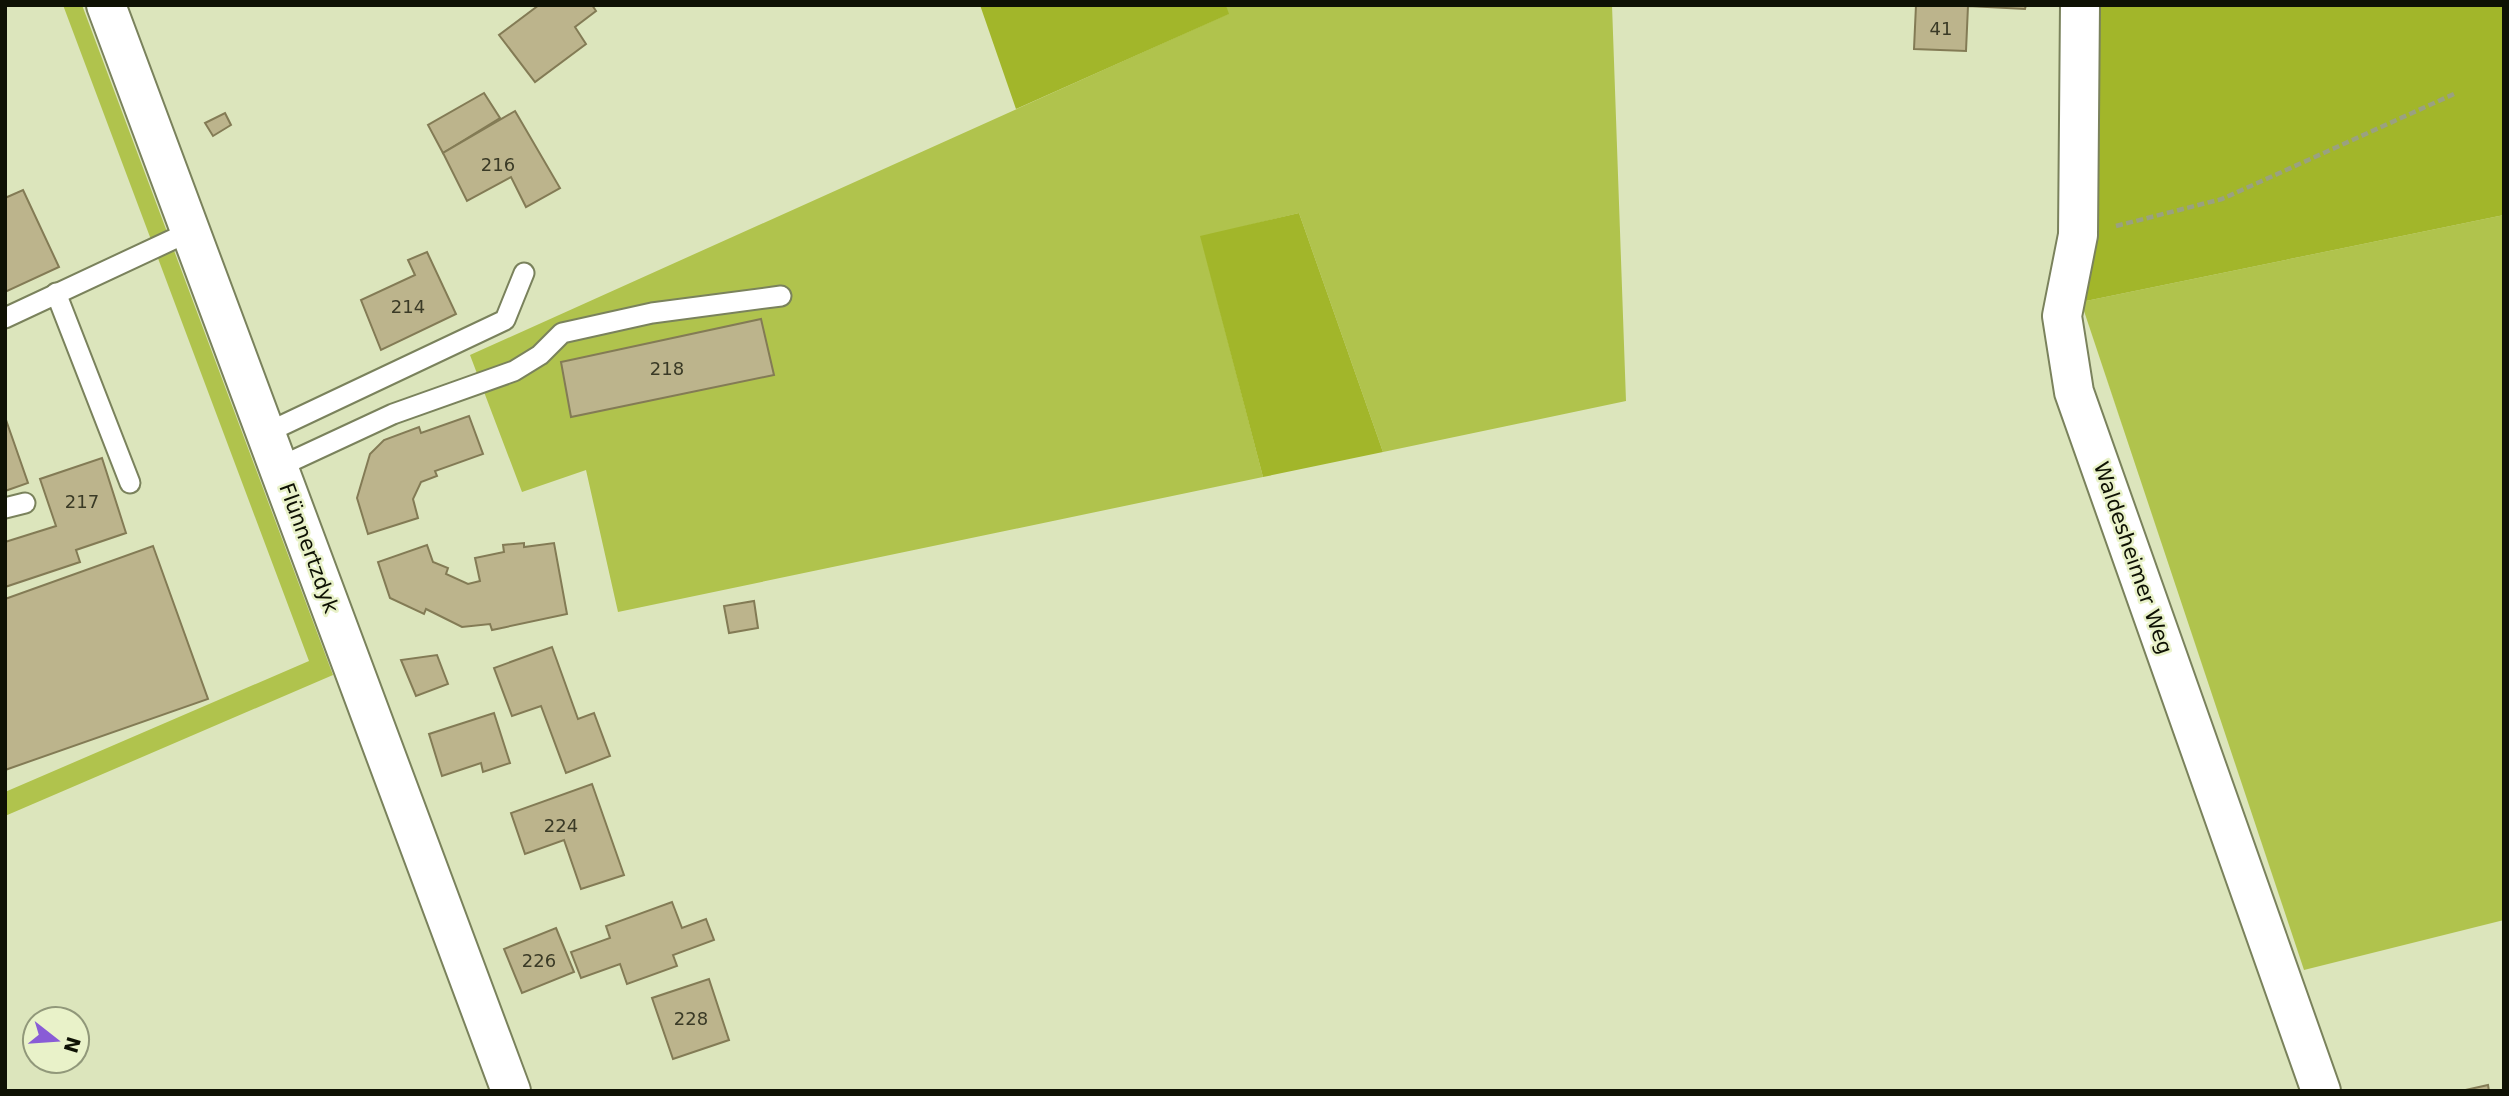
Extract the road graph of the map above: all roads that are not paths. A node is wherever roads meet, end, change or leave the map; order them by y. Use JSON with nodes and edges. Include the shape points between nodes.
{"nodes":[{"id":1,"x":106,"y":5,"type":"edge"},
{"id":2,"x":2080,"y":5,"type":"edge"},
{"id":3,"x":191,"y":231,"type":"junction"},
{"id":4,"x":524,"y":273,"type":"dead end"},
{"id":5,"x":56,"y":293,"type":"junction"},
{"id":6,"x":781,"y":296,"type":"dead end"},
{"id":7,"x":5,"y":317,"type":"edge"},
{"id":8,"x":272,"y":450,"type":"junction"},
{"id":9,"x":130,"y":483,"type":"dead end"},
{"id":10,"x":25,"y":503,"type":"dead end"},
{"id":11,"x":5,"y":508,"type":"edge"},
{"id":12,"x":511,"y":1091,"type":"edge"},
{"id":13,"x":2321,"y":1091,"type":"edge"}],
"edges":[{"from":1,"to":3,"type":"street","name":"Flünnertzdyk"},
{"from":2,"to":13,"type":"street","name":"Waldesheimer Weg","via":[[2078,235],[2062,316],[2074,392]]},
{"from":3,"to":5,"type":"lane"},
{"from":3,"to":8,"type":"street","name":"Flünnertzdyk"},
{"from":4,"to":8,"type":"lane","via":[[505,320]]},
{"from":5,"to":7,"type":"lane"},
{"from":5,"to":9,"type":"lane"},
{"from":6,"to":8,"type":"lane","via":[[652,313],[562,333],[540,355],[514,371]]},
{"from":8,"to":12,"type":"street","name":"Flünnertzdyk"},
{"from":10,"to":11,"type":"lane"}]}
